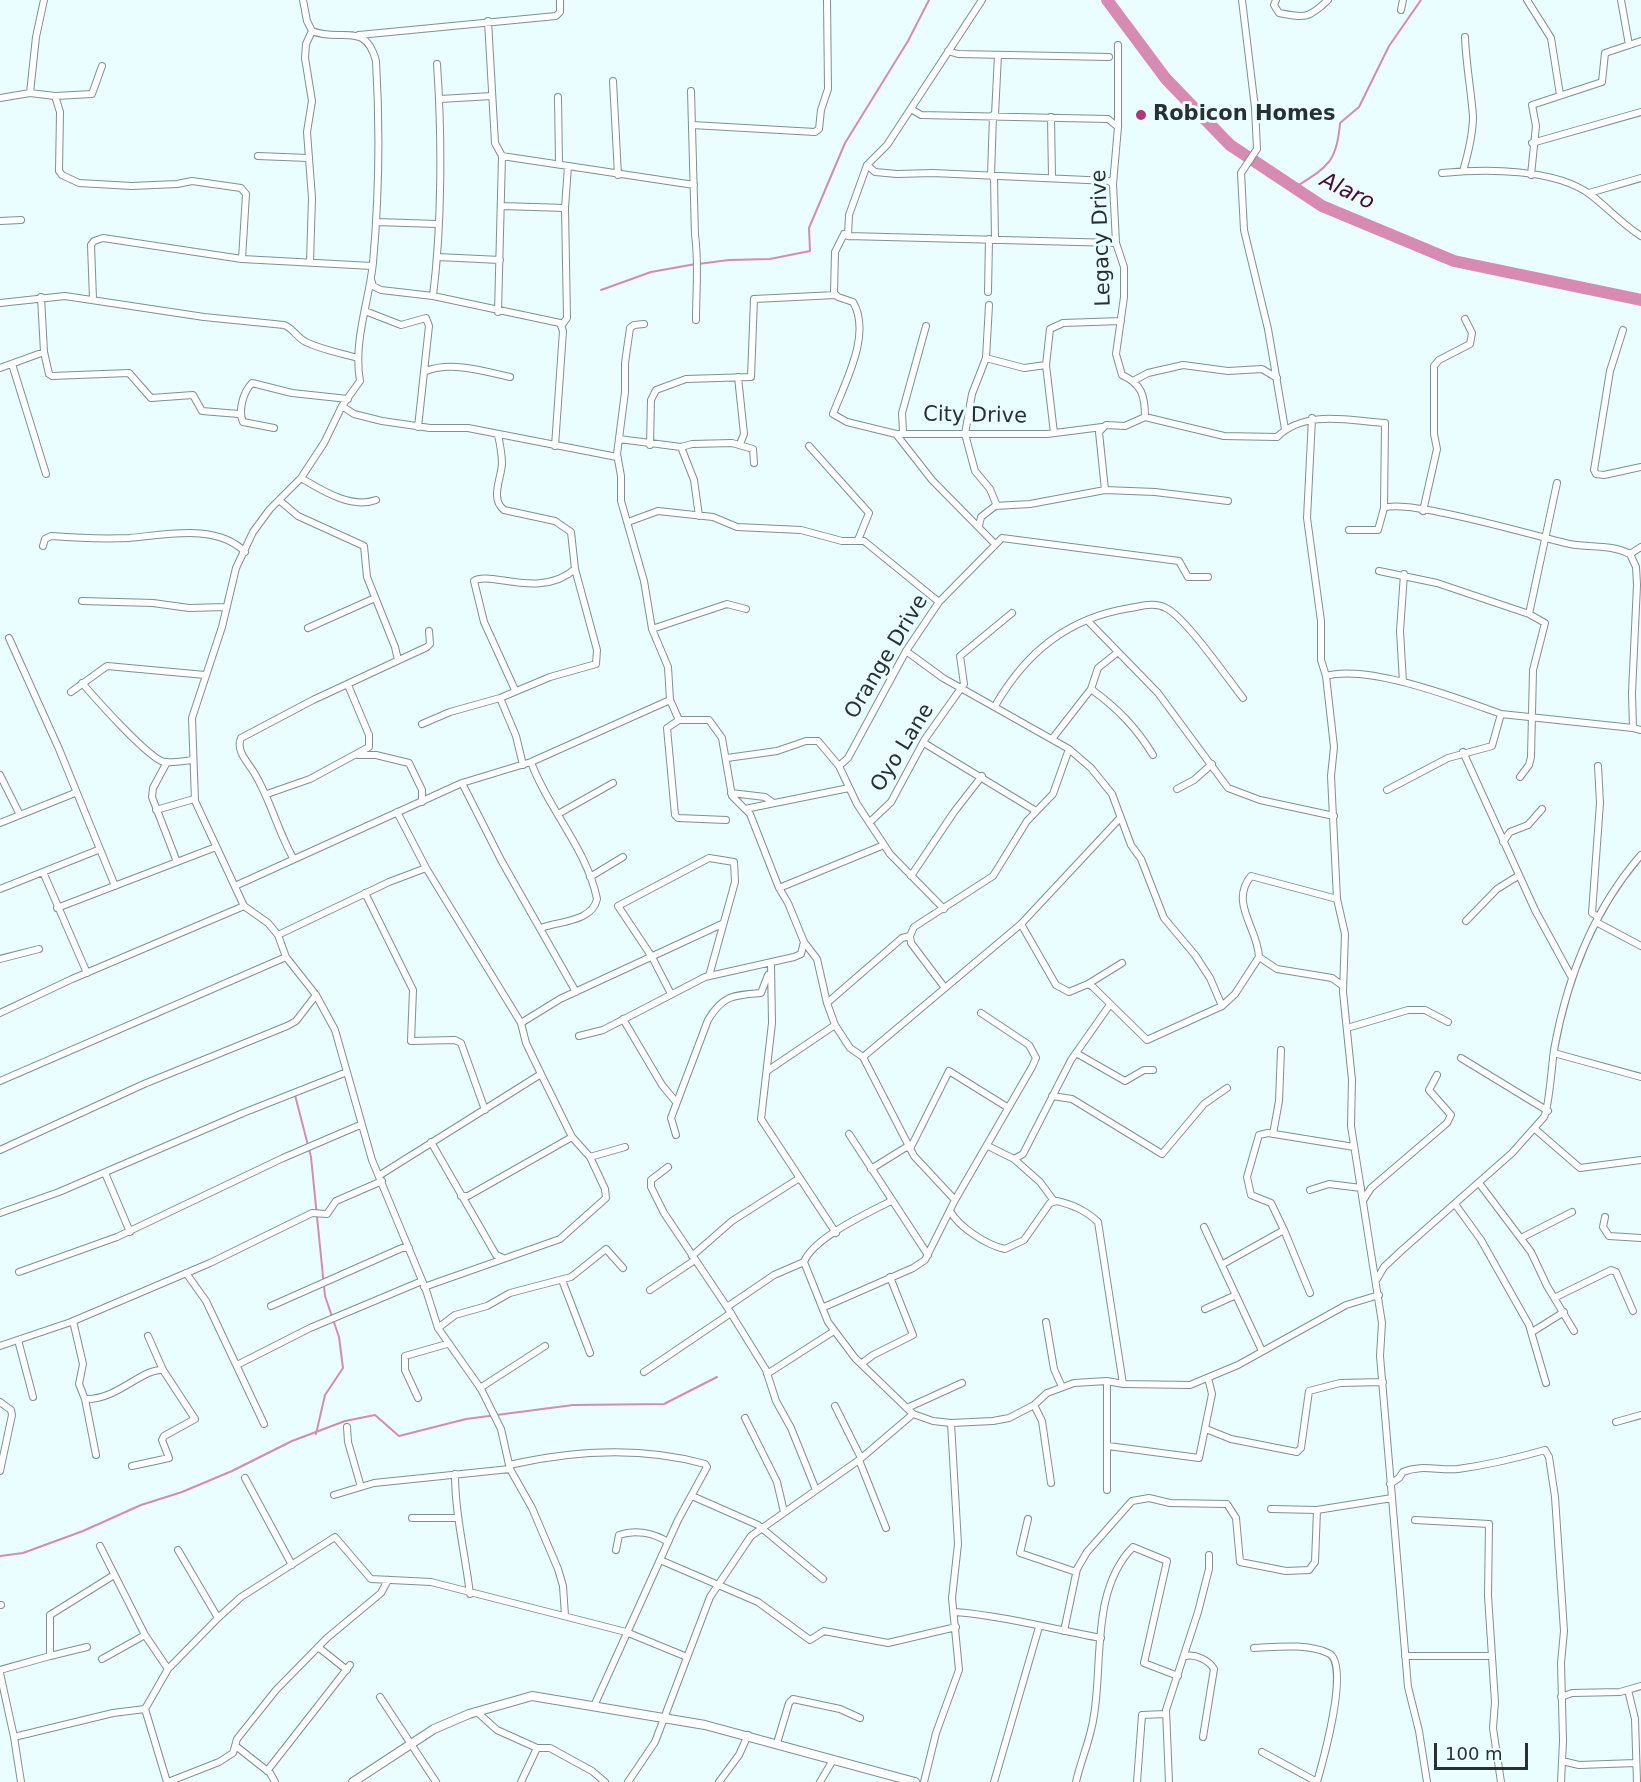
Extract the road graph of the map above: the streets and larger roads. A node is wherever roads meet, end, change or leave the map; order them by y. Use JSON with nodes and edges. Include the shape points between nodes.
{"nodes":[{"id":1,"x":44,"y":0,"type":"edge"},
{"id":2,"x":303,"y":0,"type":"edge"},
{"id":3,"x":560,"y":0,"type":"edge"},
{"id":4,"x":827,"y":0,"type":"edge"},
{"id":5,"x":982,"y":0,"type":"edge"},
{"id":6,"x":1242,"y":0,"type":"edge"},
{"id":7,"x":1276,"y":0,"type":"edge"},
{"id":8,"x":1328,"y":0,"type":"edge"},
{"id":9,"x":1403,"y":0,"type":"edge"},
{"id":10,"x":1527,"y":0,"type":"edge"},
{"id":11,"x":1621,"y":0,"type":"edge"},
{"id":12,"x":1401,"y":10,"type":"dead end"},
{"id":13,"x":488,"y":21,"type":"junction"},
{"id":14,"x":312,"y":31,"type":"junction"},
{"id":15,"x":355,"y":35,"type":"junction"},
{"id":16,"x":1465,"y":37,"type":"dead end"},
{"id":17,"x":1641,"y":41,"type":"edge"},
{"id":18,"x":1118,"y":45,"type":"dead end"},
{"id":19,"x":1629,"y":45,"type":"junction"},
{"id":20,"x":948,"y":51,"type":"junction"},
{"id":21,"x":998,"y":55,"type":"junction"},
{"id":22,"x":1109,"y":57,"type":"dead end"},
{"id":23,"x":437,"y":64,"type":"dead end"},
{"id":24,"x":102,"y":66,"type":"dead end"},
{"id":25,"x":613,"y":81,"type":"dead end"},
{"id":26,"x":691,"y":91,"type":"dead end"},
{"id":27,"x":30,"y":93,"type":"junction"},
{"id":28,"x":1560,"y":95,"type":"junction"},
{"id":29,"x":55,"y":96,"type":"junction"},
{"id":30,"x":492,"y":96,"type":"junction"},
{"id":31,"x":558,"y":97,"type":"dead end"},
{"id":32,"x":0,"y":98,"type":"edge"},
{"id":33,"x":440,"y":99,"type":"junction"},
{"id":34,"x":911,"y":109,"type":"junction"},
{"id":35,"x":1641,"y":112,"type":"edge"},
{"id":36,"x":994,"y":116,"type":"junction"},
{"id":37,"x":1051,"y":117,"type":"junction"},
{"id":38,"x":692,"y":125,"type":"junction"},
{"id":39,"x":1118,"y":127,"type":"junction"},
{"id":40,"x":1532,"y":143,"type":"junction"},
{"id":41,"x":258,"y":156,"type":"dead end"},
{"id":42,"x":502,"y":156,"type":"junction"},
{"id":43,"x":308,"y":158,"type":"junction"},
{"id":44,"x":559,"y":164,"type":"junction"},
{"id":45,"x":867,"y":165,"type":"junction"},
{"id":46,"x":568,"y":166,"type":"junction"},
{"id":47,"x":1463,"y":171,"type":"junction"},
{"id":48,"x":1442,"y":173,"type":"dead end"},
{"id":49,"x":618,"y":175,"type":"junction"},
{"id":50,"x":1531,"y":175,"type":"junction"},
{"id":51,"x":992,"y":176,"type":"junction"},
{"id":52,"x":1052,"y":178,"type":"junction"},
{"id":53,"x":1641,"y":178,"type":"edge"},
{"id":54,"x":1113,"y":184,"type":"junction"},
{"id":55,"x":694,"y":185,"type":"junction"},
{"id":56,"x":1588,"y":193,"type":"junction"},
{"id":57,"x":502,"y":206,"type":"junction"},
{"id":58,"x":565,"y":208,"type":"junction"},
{"id":59,"x":21,"y":220,"type":"dead end"},
{"id":60,"x":0,"y":221,"type":"edge"},
{"id":61,"x":376,"y":222,"type":"junction"},
{"id":62,"x":437,"y":224,"type":"junction"},
{"id":63,"x":848,"y":236,"type":"junction"},
{"id":64,"x":1641,"y":236,"type":"edge"},
{"id":65,"x":992,"y":239,"type":"junction"},
{"id":66,"x":1116,"y":243,"type":"junction"},
{"id":67,"x":438,"y":256,"type":"junction"},
{"id":68,"x":242,"y":259,"type":"junction"},
{"id":69,"x":500,"y":260,"type":"junction"},
{"id":70,"x":310,"y":262,"type":"junction"},
{"id":71,"x":372,"y":266,"type":"junction"},
{"id":72,"x":370,"y":278,"type":"junction"},
{"id":73,"x":988,"y":292,"type":"dead end"},
{"id":74,"x":835,"y":294,"type":"junction"},
{"id":75,"x":433,"y":296,"type":"junction"},
{"id":76,"x":41,"y":297,"type":"junction"},
{"id":77,"x":93,"y":299,"type":"junction"},
{"id":78,"x":0,"y":303,"type":"edge"},
{"id":79,"x":989,"y":305,"type":"dead end"},
{"id":80,"x":365,"y":311,"type":"junction"},
{"id":81,"x":498,"y":312,"type":"junction"},
{"id":82,"x":1465,"y":319,"type":"dead end"},
{"id":83,"x":696,"y":320,"type":"dead end"},
{"id":84,"x":1121,"y":321,"type":"junction"},
{"id":85,"x":644,"y":324,"type":"dead end"},
{"id":86,"x":562,"y":325,"type":"junction"},
{"id":87,"x":926,"y":326,"type":"dead end"},
{"id":88,"x":1623,"y":330,"type":"dead end"},
{"id":89,"x":44,"y":352,"type":"junction"},
{"id":90,"x":358,"y":358,"type":"junction"},
{"id":91,"x":986,"y":358,"type":"junction"},
{"id":92,"x":12,"y":364,"type":"junction"},
{"id":93,"x":1046,"y":365,"type":"junction"},
{"id":94,"x":0,"y":368,"type":"edge"},
{"id":95,"x":426,"y":371,"type":"junction"},
{"id":96,"x":510,"y":377,"type":"dead end"},
{"id":97,"x":738,"y":378,"type":"junction"},
{"id":98,"x":1277,"y":378,"type":"junction"},
{"id":99,"x":1133,"y":381,"type":"junction"},
{"id":100,"x":348,"y":399,"type":"junction"},
{"id":101,"x":342,"y":406,"type":"junction"},
{"id":102,"x":239,"y":414,"type":"junction"},
{"id":103,"x":1145,"y":417,"type":"junction"},
{"id":104,"x":1312,"y":418,"type":"junction"},
{"id":105,"x":418,"y":427,"type":"junction"},
{"id":106,"x":1102,"y":427,"type":"junction"},
{"id":107,"x":274,"y":428,"type":"dead end"},
{"id":108,"x":1285,"y":429,"type":"junction"},
{"id":109,"x":900,"y":433,"type":"junction"},
{"id":110,"x":1054,"y":433,"type":"junction"},
{"id":111,"x":965,"y":434,"type":"junction"},
{"id":112,"x":498,"y":435,"type":"junction"},
{"id":113,"x":619,"y":439,"type":"junction"},
{"id":114,"x":740,"y":444,"type":"junction"},
{"id":115,"x":650,"y":445,"type":"junction"},
{"id":116,"x":555,"y":446,"type":"junction"},
{"id":117,"x":809,"y":446,"type":"dead end"},
{"id":118,"x":681,"y":447,"type":"junction"},
{"id":119,"x":617,"y":457,"type":"junction"},
{"id":120,"x":754,"y":463,"type":"dead end"},
{"id":121,"x":1641,"y":467,"type":"edge"},
{"id":122,"x":46,"y":474,"type":"dead end"},
{"id":123,"x":301,"y":478,"type":"junction"},
{"id":124,"x":1557,"y":483,"type":"dead end"},
{"id":125,"x":1105,"y":490,"type":"junction"},
{"id":126,"x":279,"y":500,"type":"junction"},
{"id":127,"x":376,"y":500,"type":"dead end"},
{"id":128,"x":1228,"y":501,"type":"dead end"},
{"id":129,"x":997,"y":506,"type":"junction"},
{"id":130,"x":1384,"y":508,"type":"junction"},
{"id":131,"x":1423,"y":511,"type":"junction"},
{"id":132,"x":699,"y":516,"type":"junction"},
{"id":133,"x":628,"y":522,"type":"junction"},
{"id":134,"x":978,"y":526,"type":"junction"},
{"id":135,"x":1349,"y":530,"type":"dead end"},
{"id":136,"x":1545,"y":537,"type":"junction"},
{"id":137,"x":858,"y":540,"type":"junction"},
{"id":138,"x":995,"y":544,"type":"junction"},
{"id":139,"x":44,"y":546,"type":"dead end"},
{"id":140,"x":1641,"y":547,"type":"edge"},
{"id":141,"x":244,"y":552,"type":"junction"},
{"id":142,"x":1630,"y":554,"type":"junction"},
{"id":143,"x":575,"y":569,"type":"junction"},
{"id":144,"x":1379,"y":571,"type":"dead end"},
{"id":145,"x":1404,"y":574,"type":"junction"},
{"id":146,"x":1208,"y":577,"type":"dead end"},
{"id":147,"x":375,"y":598,"type":"junction"},
{"id":148,"x":82,"y":601,"type":"dead end"},
{"id":149,"x":939,"y":602,"type":"junction"},
{"id":150,"x":225,"y":607,"type":"junction"},
{"id":151,"x":747,"y":609,"type":"dead end"},
{"id":152,"x":1012,"y":614,"type":"dead end"},
{"id":153,"x":1529,"y":614,"type":"junction"},
{"id":154,"x":1087,"y":620,"type":"junction"},
{"id":155,"x":308,"y":628,"type":"dead end"},
{"id":156,"x":652,"y":629,"type":"junction"},
{"id":157,"x":429,"y":632,"type":"dead end"},
{"id":158,"x":9,"y":638,"type":"dead end"},
{"id":159,"x":906,"y":651,"type":"junction"},
{"id":160,"x":1118,"y":652,"type":"junction"},
{"id":161,"x":398,"y":660,"type":"junction"},
{"id":162,"x":205,"y":675,"type":"junction"},
{"id":163,"x":1326,"y":676,"type":"junction"},
{"id":164,"x":1403,"y":682,"type":"junction"},
{"id":165,"x":82,"y":683,"type":"junction"},
{"id":166,"x":348,"y":685,"type":"junction"},
{"id":167,"x":961,"y":688,"type":"junction"},
{"id":168,"x":1091,"y":688,"type":"junction"},
{"id":169,"x":515,"y":690,"type":"junction"},
{"id":170,"x":71,"y":692,"type":"dead end"},
{"id":171,"x":500,"y":698,"type":"junction"},
{"id":172,"x":1243,"y":698,"type":"dead end"},
{"id":173,"x":670,"y":700,"type":"junction"},
{"id":174,"x":995,"y":706,"type":"junction"},
{"id":175,"x":1501,"y":714,"type":"junction"},
{"id":176,"x":1534,"y":715,"type":"junction"},
{"id":177,"x":679,"y":720,"type":"junction"},
{"id":178,"x":422,"y":724,"type":"dead end"},
{"id":179,"x":1633,"y":728,"type":"junction"},
{"id":180,"x":1641,"y":730,"type":"edge"},
{"id":181,"x":1052,"y":739,"type":"junction"},
{"id":182,"x":924,"y":743,"type":"junction"},
{"id":183,"x":1069,"y":749,"type":"junction"},
{"id":184,"x":1463,"y":752,"type":"junction"},
{"id":185,"x":358,"y":755,"type":"junction"},
{"id":186,"x":1153,"y":755,"type":"dead end"},
{"id":187,"x":727,"y":758,"type":"junction"},
{"id":188,"x":192,"y":760,"type":"junction"},
{"id":189,"x":167,"y":762,"type":"junction"},
{"id":190,"x":531,"y":762,"type":"junction"},
{"id":191,"x":1212,"y":764,"type":"junction"},
{"id":192,"x":523,"y":765,"type":"junction"},
{"id":193,"x":839,"y":766,"type":"junction"},
{"id":194,"x":1598,"y":766,"type":"dead end"},
{"id":195,"x":0,"y":775,"type":"edge"},
{"id":196,"x":982,"y":777,"type":"junction"},
{"id":197,"x":1520,"y":777,"type":"dead end"},
{"id":198,"x":462,"y":783,"type":"junction"},
{"id":199,"x":613,"y":783,"type":"dead end"},
{"id":200,"x":849,"y":788,"type":"junction"},
{"id":201,"x":1177,"y":789,"type":"dead end"},
{"id":202,"x":422,"y":790,"type":"junction"},
{"id":203,"x":1387,"y":790,"type":"dead end"},
{"id":204,"x":75,"y":793,"type":"junction"},
{"id":205,"x":731,"y":793,"type":"junction"},
{"id":206,"x":267,"y":794,"type":"junction"},
{"id":207,"x":431,"y":798,"type":"junction"},
{"id":208,"x":194,"y":799,"type":"junction"},
{"id":209,"x":422,"y":802,"type":"junction"},
{"id":210,"x":772,"y":802,"type":"junction"},
{"id":211,"x":745,"y":808,"type":"junction"},
{"id":212,"x":1542,"y":809,"type":"dead end"},
{"id":213,"x":156,"y":810,"type":"junction"},
{"id":214,"x":1036,"y":811,"type":"junction"},
{"id":215,"x":397,"y":813,"type":"junction"},
{"id":216,"x":558,"y":814,"type":"junction"},
{"id":217,"x":20,"y":815,"type":"junction"},
{"id":218,"x":1334,"y":816,"type":"junction"},
{"id":219,"x":1120,"y":818,"type":"junction"},
{"id":220,"x":726,"y":820,"type":"dead end"},
{"id":221,"x":870,"y":822,"type":"junction"},
{"id":222,"x":0,"y":823,"type":"edge"},
{"id":223,"x":1503,"y":842,"type":"junction"},
{"id":224,"x":884,"y":845,"type":"junction"},
{"id":225,"x":216,"y":847,"type":"junction"},
{"id":226,"x":98,"y":850,"type":"junction"},
{"id":227,"x":1641,"y":855,"type":"edge"},
{"id":228,"x":624,"y":857,"type":"dead end"},
{"id":229,"x":293,"y":858,"type":"junction"},
{"id":230,"x":177,"y":862,"type":"junction"},
{"id":231,"x":1638,"y":862,"type":"edge"},
{"id":232,"x":426,"y":868,"type":"junction"},
{"id":233,"x":43,"y":872,"type":"junction"},
{"id":234,"x":911,"y":876,"type":"junction"},
{"id":235,"x":1518,"y":876,"type":"junction"},
{"id":236,"x":590,"y":877,"type":"junction"},
{"id":237,"x":115,"y":886,"type":"junction"},
{"id":238,"x":235,"y":886,"type":"junction"},
{"id":239,"x":778,"y":888,"type":"junction"},
{"id":240,"x":0,"y":889,"type":"edge"},
{"id":241,"x":365,"y":893,"type":"junction"},
{"id":242,"x":1337,"y":898,"type":"junction"},
{"id":243,"x":244,"y":906,"type":"junction"},
{"id":244,"x":57,"y":908,"type":"junction"},
{"id":245,"x":944,"y":909,"type":"junction"},
{"id":246,"x":1597,"y":919,"type":"junction"},
{"id":247,"x":1466,"y":921,"type":"dead end"},
{"id":248,"x":722,"y":924,"type":"junction"},
{"id":249,"x":1021,"y":924,"type":"junction"},
{"id":250,"x":541,"y":928,"type":"junction"},
{"id":251,"x":278,"y":935,"type":"junction"},
{"id":252,"x":910,"y":936,"type":"junction"},
{"id":253,"x":804,"y":942,"type":"junction"},
{"id":254,"x":1641,"y":946,"type":"edge"},
{"id":255,"x":39,"y":949,"type":"dead end"},
{"id":256,"x":286,"y":957,"type":"junction"},
{"id":257,"x":652,"y":957,"type":"junction"},
{"id":258,"x":1258,"y":957,"type":"junction"},
{"id":259,"x":0,"y":959,"type":"edge"},
{"id":260,"x":1122,"y":963,"type":"dead end"},
{"id":261,"x":771,"y":964,"type":"junction"},
{"id":262,"x":769,"y":971,"type":"junction"},
{"id":263,"x":87,"y":973,"type":"junction"},
{"id":264,"x":709,"y":976,"type":"junction"},
{"id":265,"x":1572,"y":978,"type":"junction"},
{"id":266,"x":1088,"y":984,"type":"junction"},
{"id":267,"x":1343,"y":986,"type":"junction"},
{"id":268,"x":945,"y":988,"type":"junction"},
{"id":269,"x":576,"y":992,"type":"junction"},
{"id":270,"x":671,"y":994,"type":"junction"},
{"id":271,"x":316,"y":995,"type":"junction"},
{"id":272,"x":827,"y":1003,"type":"junction"},
{"id":273,"x":1109,"y":1006,"type":"junction"},
{"id":274,"x":1222,"y":1006,"type":"junction"},
{"id":275,"x":0,"y":1013,"type":"edge"},
{"id":276,"x":981,"y":1013,"type":"dead end"},
{"id":277,"x":623,"y":1019,"type":"junction"},
{"id":278,"x":1448,"y":1022,"type":"dead end"},
{"id":279,"x":521,"y":1023,"type":"junction"},
{"id":280,"x":835,"y":1025,"type":"junction"},
{"id":281,"x":1347,"y":1028,"type":"junction"},
{"id":282,"x":579,"y":1036,"type":"dead end"},
{"id":283,"x":1281,"y":1050,"type":"dead end"},
{"id":284,"x":1076,"y":1053,"type":"junction"},
{"id":285,"x":1554,"y":1053,"type":"junction"},
{"id":286,"x":863,"y":1057,"type":"junction"},
{"id":287,"x":1461,"y":1058,"type":"dead end"},
{"id":288,"x":1153,"y":1070,"type":"dead end"},
{"id":289,"x":767,"y":1071,"type":"junction"},
{"id":290,"x":347,"y":1072,"type":"junction"},
{"id":291,"x":541,"y":1074,"type":"junction"},
{"id":292,"x":1437,"y":1075,"type":"dead end"},
{"id":293,"x":1641,"y":1077,"type":"edge"},
{"id":294,"x":0,"y":1081,"type":"edge"},
{"id":295,"x":1227,"y":1089,"type":"dead end"},
{"id":296,"x":1052,"y":1096,"type":"junction"},
{"id":297,"x":676,"y":1102,"type":"junction"},
{"id":298,"x":1007,"y":1107,"type":"junction"},
{"id":299,"x":484,"y":1110,"type":"junction"},
{"id":300,"x":1548,"y":1111,"type":"junction"},
{"id":301,"x":360,"y":1125,"type":"junction"},
{"id":302,"x":1535,"y":1129,"type":"junction"},
{"id":303,"x":849,"y":1134,"type":"dead end"},
{"id":304,"x":1273,"y":1134,"type":"junction"},
{"id":305,"x":676,"y":1136,"type":"dead end"},
{"id":306,"x":572,"y":1137,"type":"junction"},
{"id":307,"x":431,"y":1142,"type":"junction"},
{"id":308,"x":988,"y":1146,"type":"junction"},
{"id":309,"x":625,"y":1147,"type":"dead end"},
{"id":310,"x":909,"y":1147,"type":"junction"},
{"id":311,"x":1354,"y":1147,"type":"junction"},
{"id":312,"x":0,"y":1150,"type":"edge"},
{"id":313,"x":590,"y":1157,"type":"junction"},
{"id":314,"x":1014,"y":1159,"type":"junction"},
{"id":315,"x":1641,"y":1160,"type":"edge"},
{"id":316,"x":668,"y":1167,"type":"dead end"},
{"id":317,"x":871,"y":1169,"type":"junction"},
{"id":318,"x":105,"y":1173,"type":"junction"},
{"id":319,"x":381,"y":1178,"type":"junction"},
{"id":320,"x":798,"y":1179,"type":"junction"},
{"id":321,"x":1479,"y":1184,"type":"junction"},
{"id":322,"x":1361,"y":1188,"type":"junction"},
{"id":323,"x":1310,"y":1190,"type":"dead end"},
{"id":324,"x":464,"y":1196,"type":"junction"},
{"id":325,"x":1364,"y":1199,"type":"junction"},
{"id":326,"x":955,"y":1200,"type":"junction"},
{"id":327,"x":891,"y":1201,"type":"junction"},
{"id":328,"x":1054,"y":1201,"type":"junction"},
{"id":329,"x":1455,"y":1204,"type":"junction"},
{"id":330,"x":950,"y":1211,"type":"junction"},
{"id":331,"x":1572,"y":1212,"type":"dead end"},
{"id":332,"x":0,"y":1213,"type":"edge"},
{"id":333,"x":1605,"y":1217,"type":"dead end"},
{"id":334,"x":946,"y":1219,"type":"junction"},
{"id":335,"x":955,"y":1220,"type":"junction"},
{"id":336,"x":1204,"y":1227,"type":"dead end"},
{"id":337,"x":1284,"y":1230,"type":"junction"},
{"id":338,"x":130,"y":1232,"type":"junction"},
{"id":339,"x":836,"y":1233,"type":"junction"},
{"id":340,"x":1521,"y":1238,"type":"junction"},
{"id":341,"x":1641,"y":1238,"type":"edge"},
{"id":342,"x":408,"y":1245,"type":"junction"},
{"id":343,"x":928,"y":1255,"type":"junction"},
{"id":344,"x":495,"y":1258,"type":"junction"},
{"id":345,"x":693,"y":1258,"type":"junction"},
{"id":346,"x":804,"y":1262,"type":"junction"},
{"id":347,"x":1374,"y":1262,"type":"junction"},
{"id":348,"x":1223,"y":1264,"type":"junction"},
{"id":349,"x":1384,"y":1267,"type":"junction"},
{"id":350,"x":623,"y":1268,"type":"dead end"},
{"id":351,"x":19,"y":1272,"type":"dead end"},
{"id":352,"x":186,"y":1273,"type":"junction"},
{"id":353,"x":890,"y":1277,"type":"junction"},
{"id":354,"x":1377,"y":1280,"type":"junction"},
{"id":355,"x":562,"y":1281,"type":"junction"},
{"id":356,"x":423,"y":1284,"type":"junction"},
{"id":357,"x":650,"y":1290,"type":"dead end"},
{"id":358,"x":1310,"y":1293,"type":"dead end"},
{"id":359,"x":1236,"y":1295,"type":"junction"},
{"id":360,"x":1378,"y":1295,"type":"junction"},
{"id":361,"x":1556,"y":1298,"type":"junction"},
{"id":362,"x":271,"y":1306,"type":"dead end"},
{"id":363,"x":824,"y":1307,"type":"junction"},
{"id":364,"x":1205,"y":1309,"type":"dead end"},
{"id":365,"x":729,"y":1310,"type":"junction"},
{"id":366,"x":1633,"y":1311,"type":"dead end"},
{"id":367,"x":1564,"y":1312,"type":"junction"},
{"id":368,"x":73,"y":1321,"type":"junction"},
{"id":369,"x":1046,"y":1322,"type":"dead end"},
{"id":370,"x":438,"y":1328,"type":"junction"},
{"id":371,"x":834,"y":1331,"type":"junction"},
{"id":372,"x":1574,"y":1331,"type":"dead end"},
{"id":373,"x":1532,"y":1332,"type":"junction"},
{"id":374,"x":148,"y":1336,"type":"dead end"},
{"id":375,"x":18,"y":1340,"type":"junction"},
{"id":376,"x":447,"y":1344,"type":"junction"},
{"id":377,"x":0,"y":1346,"type":"edge"},
{"id":378,"x":545,"y":1346,"type":"dead end"},
{"id":379,"x":1262,"y":1351,"type":"junction"},
{"id":380,"x":590,"y":1353,"type":"dead end"},
{"id":381,"x":861,"y":1364,"type":"junction"},
{"id":382,"x":237,"y":1365,"type":"junction"},
{"id":383,"x":163,"y":1370,"type":"junction"},
{"id":384,"x":644,"y":1372,"type":"dead end"},
{"id":385,"x":767,"y":1374,"type":"junction"},
{"id":386,"x":1208,"y":1378,"type":"junction"},
{"id":387,"x":1107,"y":1381,"type":"junction"},
{"id":388,"x":1383,"y":1382,"type":"junction"},
{"id":389,"x":962,"y":1383,"type":"dead end"},
{"id":390,"x":1546,"y":1383,"type":"dead end"},
{"id":391,"x":1123,"y":1384,"type":"junction"},
{"id":392,"x":1062,"y":1387,"type":"junction"},
{"id":393,"x":480,"y":1388,"type":"junction"},
{"id":394,"x":33,"y":1396,"type":"dead end"},
{"id":395,"x":418,"y":1398,"type":"dead end"},
{"id":396,"x":85,"y":1399,"type":"junction"},
{"id":397,"x":0,"y":1402,"type":"edge"},
{"id":398,"x":1034,"y":1405,"type":"junction"},
{"id":399,"x":835,"y":1406,"type":"dead end"},
{"id":400,"x":907,"y":1408,"type":"junction"},
{"id":401,"x":913,"y":1414,"type":"junction"},
{"id":402,"x":1641,"y":1415,"type":"edge"},
{"id":403,"x":746,"y":1419,"type":"dead end"},
{"id":404,"x":1616,"y":1422,"type":"dead end"},
{"id":405,"x":951,"y":1423,"type":"junction"},
{"id":406,"x":264,"y":1424,"type":"dead end"},
{"id":407,"x":347,"y":1427,"type":"dead end"},
{"id":408,"x":1206,"y":1429,"type":"junction"},
{"id":409,"x":1108,"y":1446,"type":"junction"},
{"id":410,"x":96,"y":1455,"type":"dead end"},
{"id":411,"x":860,"y":1459,"type":"junction"},
{"id":412,"x":132,"y":1466,"type":"dead end"},
{"id":413,"x":509,"y":1467,"type":"junction"},
{"id":414,"x":0,"y":1471,"type":"edge"},
{"id":415,"x":455,"y":1474,"type":"junction"},
{"id":416,"x":245,"y":1478,"type":"dead end"},
{"id":417,"x":1052,"y":1483,"type":"dead end"},
{"id":418,"x":1390,"y":1484,"type":"junction"},
{"id":419,"x":361,"y":1487,"type":"junction"},
{"id":420,"x":816,"y":1490,"type":"junction"},
{"id":421,"x":1107,"y":1490,"type":"dead end"},
{"id":422,"x":334,"y":1495,"type":"dead end"},
{"id":423,"x":693,"y":1496,"type":"junction"},
{"id":424,"x":1392,"y":1498,"type":"junction"},
{"id":425,"x":1271,"y":1509,"type":"dead end"},
{"id":426,"x":1317,"y":1510,"type":"junction"},
{"id":427,"x":784,"y":1512,"type":"junction"},
{"id":428,"x":412,"y":1518,"type":"dead end"},
{"id":429,"x":457,"y":1518,"type":"junction"},
{"id":430,"x":1028,"y":1519,"type":"dead end"},
{"id":431,"x":1415,"y":1520,"type":"dead end"},
{"id":432,"x":761,"y":1528,"type":"junction"},
{"id":433,"x":886,"y":1528,"type":"dead end"},
{"id":434,"x":668,"y":1542,"type":"junction"},
{"id":435,"x":100,"y":1546,"type":"dead end"},
{"id":436,"x":178,"y":1550,"type":"dead end"},
{"id":437,"x":616,"y":1551,"type":"dead end"},
{"id":438,"x":1209,"y":1555,"type":"dead end"},
{"id":439,"x":660,"y":1560,"type":"junction"},
{"id":440,"x":292,"y":1565,"type":"junction"},
{"id":441,"x":1076,"y":1572,"type":"junction"},
{"id":442,"x":114,"y":1575,"type":"junction"},
{"id":443,"x":823,"y":1579,"type":"dead end"},
{"id":444,"x":388,"y":1580,"type":"junction"},
{"id":445,"x":718,"y":1585,"type":"junction"},
{"id":446,"x":470,"y":1594,"type":"junction"},
{"id":447,"x":955,"y":1612,"type":"junction"},
{"id":448,"x":565,"y":1616,"type":"junction"},
{"id":449,"x":218,"y":1618,"type":"junction"},
{"id":450,"x":956,"y":1627,"type":"junction"},
{"id":451,"x":1039,"y":1627,"type":"junction"},
{"id":452,"x":1064,"y":1631,"type":"junction"},
{"id":453,"x":626,"y":1632,"type":"junction"},
{"id":454,"x":145,"y":1635,"type":"junction"},
{"id":455,"x":1101,"y":1638,"type":"junction"},
{"id":456,"x":87,"y":1647,"type":"dead end"},
{"id":457,"x":318,"y":1647,"type":"junction"},
{"id":458,"x":1254,"y":1648,"type":"dead end"},
{"id":459,"x":50,"y":1656,"type":"junction"},
{"id":460,"x":1186,"y":1656,"type":"junction"},
{"id":461,"x":1405,"y":1656,"type":"junction"},
{"id":462,"x":1492,"y":1656,"type":"junction"},
{"id":463,"x":687,"y":1657,"type":"junction"},
{"id":464,"x":102,"y":1659,"type":"dead end"},
{"id":465,"x":168,"y":1669,"type":"junction"},
{"id":466,"x":0,"y":1672,"type":"edge"},
{"id":467,"x":1178,"y":1676,"type":"junction"},
{"id":468,"x":1641,"y":1686,"type":"edge"},
{"id":469,"x":1628,"y":1690,"type":"junction"},
{"id":470,"x":380,"y":1697,"type":"dead end"},
{"id":471,"x":1561,"y":1697,"type":"junction"},
{"id":472,"x":594,"y":1706,"type":"junction"},
{"id":473,"x":145,"y":1709,"type":"junction"},
{"id":474,"x":477,"y":1711,"type":"junction"},
{"id":475,"x":1166,"y":1714,"type":"junction"},
{"id":476,"x":664,"y":1718,"type":"junction"},
{"id":477,"x":860,"y":1718,"type":"dead end"},
{"id":478,"x":748,"y":1735,"type":"junction"},
{"id":479,"x":14,"y":1737,"type":"junction"},
{"id":480,"x":1203,"y":1737,"type":"dead end"},
{"id":481,"x":411,"y":1742,"type":"junction"},
{"id":482,"x":777,"y":1743,"type":"junction"},
{"id":483,"x":237,"y":1747,"type":"junction"},
{"id":484,"x":537,"y":1748,"type":"junction"},
{"id":485,"x":1262,"y":1752,"type":"dead end"},
{"id":486,"x":833,"y":1760,"type":"junction"},
{"id":487,"x":1562,"y":1761,"type":"junction"},
{"id":488,"x":1636,"y":1764,"type":"junction"},
{"id":489,"x":267,"y":1771,"type":"junction"},
{"id":490,"x":905,"y":1781,"type":"edge"},
{"id":491,"x":21,"y":1782,"type":"edge"},
{"id":492,"x":167,"y":1782,"type":"edge"},
{"id":493,"x":275,"y":1782,"type":"edge"},
{"id":494,"x":353,"y":1782,"type":"edge"},
{"id":495,"x":436,"y":1782,"type":"edge"},
{"id":496,"x":521,"y":1782,"type":"edge"},
{"id":497,"x":605,"y":1782,"type":"edge"},
{"id":498,"x":628,"y":1782,"type":"edge"},
{"id":499,"x":719,"y":1782,"type":"edge"},
{"id":500,"x":820,"y":1782,"type":"edge"},
{"id":501,"x":915,"y":1782,"type":"edge"},
{"id":502,"x":924,"y":1782,"type":"edge"},
{"id":503,"x":993,"y":1782,"type":"edge"},
{"id":504,"x":1076,"y":1782,"type":"edge"},
{"id":505,"x":1137,"y":1782,"type":"edge"},
{"id":506,"x":1169,"y":1782,"type":"edge"},
{"id":507,"x":1317,"y":1782,"type":"edge"},
{"id":508,"x":1427,"y":1782,"type":"edge"},
{"id":509,"x":1501,"y":1782,"type":"edge"},
{"id":510,"x":1561,"y":1782,"type":"edge"},
{"id":511,"x":1637,"y":1782,"type":"edge"}],
"edges":[{"from":1,"to":27,"type":"street"},
{"from":2,"to":14,"type":"street"},
{"from":3,"to":13,"type":"street","via":[[556,16]]},
{"from":4,"to":38,"type":"street","via":[[828,89],[819,129],[815,132]]},
{"from":5,"to":20,"type":"street"},
{"from":6,"to":98,"type":"street","via":[[1257,149],[1241,173],[1244,230]]},
{"from":7,"to":8,"type":"street","via":[[1274,5],[1279,13],[1301,17],[1311,16]]},
{"from":9,"to":12,"type":"street"},
{"from":10,"to":28,"type":"street","via":[[1551,38]]},
{"from":11,"to":19,"type":"street"},
{"from":13,"to":15,"type":"street"},
{"from":13,"to":30,"type":"street"},
{"from":14,"to":15,"type":"street"},
{"from":14,"to":43,"type":"street","via":[[305,58],[312,101],[307,125]]},
{"from":15,"to":61,"type":"street","via":[[369,41],[376,61]]},
{"from":16,"to":47,"type":"street","via":[[1473,113]]},
{"from":17,"to":19,"type":"street"},
{"from":18,"to":39,"type":"street","name":"Legacy Drive"},
{"from":19,"to":28,"type":"street","via":[[1605,52],[1602,82]]},
{"from":20,"to":21,"type":"street"},
{"from":20,"to":34,"type":"street"},
{"from":21,"to":22,"type":"street"},
{"from":21,"to":36,"type":"street"},
{"from":23,"to":33,"type":"street"},
{"from":24,"to":29,"type":"street","via":[[94,93]]},
{"from":25,"to":49,"type":"street"},
{"from":26,"to":38,"type":"street"},
{"from":27,"to":29,"type":"street"},
{"from":27,"to":32,"type":"street"},
{"from":28,"to":40,"type":"street","via":[[1532,105],[1536,126]]},
{"from":29,"to":68,"type":"street","via":[[60,112],[62,175],[79,183],[148,186],[192,181],[241,188],[246,194]]},
{"from":30,"to":33,"type":"street"},
{"from":30,"to":42,"type":"street","via":[[495,143]]},
{"from":31,"to":44,"type":"street"},
{"from":33,"to":62,"type":"street"},
{"from":34,"to":36,"type":"street","via":[[921,114]]},
{"from":34,"to":45,"type":"street","via":[[887,146]]},
{"from":35,"to":40,"type":"street"},
{"from":36,"to":37,"type":"street"},
{"from":36,"to":51,"type":"street"},
{"from":37,"to":39,"type":"street","via":[[1108,119]]},
{"from":37,"to":52,"type":"street"},
{"from":38,"to":55,"type":"street"},
{"from":39,"to":54,"type":"street","name":"Legacy Drive"},
{"from":40,"to":50,"type":"street"},
{"from":41,"to":43,"type":"street"},
{"from":42,"to":44,"type":"street"},
{"from":42,"to":57,"type":"street"},
{"from":43,"to":70,"type":"street","via":[[312,198]]},
{"from":44,"to":46,"type":"street"},
{"from":45,"to":51,"type":"street","via":[[875,172],[897,174]]},
{"from":45,"to":63,"type":"street","via":[[849,215]]},
{"from":46,"to":49,"type":"street"},
{"from":46,"to":58,"type":"street"},
{"from":47,"to":48,"type":"street"},
{"from":47,"to":50,"type":"street"},
{"from":49,"to":55,"type":"street"},
{"from":50,"to":56,"type":"street","via":[[1552,177]]},
{"from":51,"to":52,"type":"street"},
{"from":51,"to":65,"type":"street"},
{"from":52,"to":54,"type":"street"},
{"from":53,"to":56,"type":"street"},
{"from":54,"to":66,"type":"street","name":"Legacy Drive"},
{"from":55,"to":83,"type":"street","via":[[699,258]]},
{"from":56,"to":64,"type":"street"},
{"from":57,"to":58,"type":"street"},
{"from":57,"to":69,"type":"street"},
{"from":58,"to":86,"type":"street","via":[[567,318]]},
{"from":59,"to":60,"type":"street"},
{"from":61,"to":62,"type":"street"},
{"from":61,"to":71,"type":"street"},
{"from":62,"to":67,"type":"street"},
{"from":63,"to":65,"type":"street"},
{"from":63,"to":74,"type":"street","via":[[844,234],[835,252]]},
{"from":65,"to":66,"type":"street"},
{"from":65,"to":73,"type":"street"},
{"from":66,"to":84,"type":"street","name":"Legacy Drive","via":[[1124,267]]},
{"from":67,"to":69,"type":"street"},
{"from":67,"to":75,"type":"street"},
{"from":68,"to":70,"type":"street"},
{"from":68,"to":77,"type":"street","via":[[97,239],[92,244]]},
{"from":69,"to":81,"type":"street"},
{"from":70,"to":71,"type":"street"},
{"from":71,"to":72,"type":"street"},
{"from":72,"to":75,"type":"street","via":[[373,286],[381,290]]},
{"from":72,"to":80,"type":"street"},
{"from":74,"to":97,"type":"street","via":[[754,299],[751,378]]},
{"from":74,"to":109,"type":"street","name":"City Drive","via":[[853,302],[858,310],[860,336],[832,414],[847,422]]},
{"from":75,"to":81,"type":"street"},
{"from":76,"to":77,"type":"street"},
{"from":76,"to":78,"type":"street"},
{"from":76,"to":89,"type":"street"},
{"from":77,"to":90,"type":"street","via":[[284,325],[309,344]]},
{"from":79,"to":91,"type":"street"},
{"from":80,"to":90,"type":"street"},
{"from":80,"to":95,"type":"street","via":[[401,325],[426,318]]},
{"from":81,"to":86,"type":"street"},
{"from":82,"to":131,"type":"street","via":[[1472,333],[1470,344],[1434,366],[1437,449]]},
{"from":84,"to":93,"type":"street","via":[[1063,323],[1050,329]]},
{"from":84,"to":99,"type":"street","name":"Legacy Drive","via":[[1117,363],[1122,375]]},
{"from":85,"to":113,"type":"street","via":[[630,328]]},
{"from":86,"to":116,"type":"street"},
{"from":87,"to":109,"type":"street"},
{"from":88,"to":121,"type":"street","via":[[1610,371],[1594,470],[1604,475]]},
{"from":89,"to":92,"type":"street"},
{"from":89,"to":102,"type":"street","via":[[52,376],[129,373],[151,398],[194,395],[204,412]]},
{"from":90,"to":100,"type":"street","via":[[360,381]]},
{"from":91,"to":93,"type":"street","via":[[1024,368]]},
{"from":91,"to":111,"type":"street","via":[[972,394]]},
{"from":92,"to":94,"type":"street"},
{"from":92,"to":122,"type":"street"},
{"from":93,"to":110,"type":"street"},
{"from":95,"to":96,"type":"street","via":[[437,367],[473,369]]},
{"from":95,"to":105,"type":"street"},
{"from":97,"to":114,"type":"street","via":[[744,434]]},
{"from":97,"to":115,"type":"street","via":[[686,379],[656,390],[651,400]]},
{"from":98,"to":99,"type":"street","via":[[1262,369],[1228,371],[1183,365],[1148,373]]},
{"from":98,"to":108,"type":"street"},
{"from":99,"to":103,"type":"street","name":"Legacy Drive","via":[[1143,392]]},
{"from":100,"to":101,"type":"street"},
{"from":100,"to":102,"type":"street","via":[[292,393],[252,383]]},
{"from":101,"to":105,"type":"street","via":[[368,418]]},
{"from":101,"to":123,"type":"street"},
{"from":102,"to":107,"type":"street","via":[[244,424]]},
{"from":103,"to":106,"type":"street","name":"City Drive","via":[[1133,424]]},
{"from":103,"to":108,"type":"street","via":[[1224,436],[1277,437]]},
{"from":104,"to":108,"type":"street"},
{"from":104,"to":130,"type":"street","via":[[1385,423]]},
{"from":104,"to":163,"type":"street","via":[[1307,518],[1321,621],[1321,660]]},
{"from":105,"to":112,"type":"street","via":[[459,427]]},
{"from":106,"to":110,"type":"street","name":"City Drive"},
{"from":106,"to":125,"type":"street","via":[[1098,438]]},
{"from":109,"to":111,"type":"street","name":"City Drive"},
{"from":109,"to":134,"type":"street","via":[[932,480]]},
{"from":110,"to":111,"type":"street","name":"City Drive"},
{"from":111,"to":129,"type":"street","via":[[975,471]]},
{"from":112,"to":116,"type":"street"},
{"from":112,"to":143,"type":"street","via":[[502,466],[497,497],[500,507],[567,527],[573,537]]},
{"from":113,"to":115,"type":"street"},
{"from":113,"to":119,"type":"street"},
{"from":114,"to":118,"type":"street"},
{"from":114,"to":120,"type":"street","via":[[753,449]]},
{"from":115,"to":118,"type":"street"},
{"from":116,"to":119,"type":"street"},
{"from":117,"to":137,"type":"street","via":[[869,513]]},
{"from":118,"to":132,"type":"street","via":[[694,480]]},
{"from":119,"to":133,"type":"street","via":[[621,501]]},
{"from":123,"to":126,"type":"street"},
{"from":123,"to":127,"type":"street","via":[[359,504]]},
{"from":124,"to":136,"type":"street"},
{"from":125,"to":128,"type":"street"},
{"from":125,"to":129,"type":"street"},
{"from":126,"to":141,"type":"street","via":[[253,532]]},
{"from":126,"to":147,"type":"street","via":[[298,516],[363,544],[366,572]]},
{"from":129,"to":134,"type":"street","via":[[981,517]]},
{"from":130,"to":131,"type":"street"},
{"from":130,"to":135,"type":"street","via":[[1377,531]]},
{"from":131,"to":136,"type":"street"},
{"from":132,"to":133,"type":"street","via":[[658,511]]},
{"from":132,"to":137,"type":"street","via":[[720,518],[736,527],[801,530],[842,541]]},
{"from":133,"to":156,"type":"street"},
{"from":134,"to":138,"type":"street"},
{"from":136,"to":142,"type":"street"},
{"from":136,"to":153,"type":"street"},
{"from":137,"to":149,"type":"street","via":[[897,566]]},
{"from":138,"to":146,"type":"street","via":[[1008,537],[1147,556],[1179,561],[1188,577]]},
{"from":138,"to":149,"type":"street","name":"Orange Drive"},
{"from":139,"to":141,"type":"street","via":[[45,539],[51,537],[192,534],[224,538],[238,544]]},
{"from":140,"to":142,"type":"street"},
{"from":141,"to":150,"type":"street"},
{"from":142,"to":179,"type":"street","via":[[1637,585]]},
{"from":143,"to":169,"type":"street","via":[[597,650],[596,664]]},
{"from":143,"to":169,"type":"street","via":[[564,580],[544,584],[480,578],[474,581],[484,622]]},
{"from":144,"to":145,"type":"street"},
{"from":145,"to":153,"type":"street"},
{"from":145,"to":164,"type":"street","via":[[1400,631]]},
{"from":147,"to":155,"type":"street"},
{"from":147,"to":161,"type":"street"},
{"from":148,"to":150,"type":"street"},
{"from":149,"to":159,"type":"street","name":"Orange Drive"},
{"from":150,"to":162,"type":"street"},
{"from":151,"to":156,"type":"street","via":[[727,604]]},
{"from":152,"to":167,"type":"street","via":[[960,656],[964,682]]},
{"from":153,"to":176,"type":"street","via":[[1545,623],[1534,663]]},
{"from":154,"to":160,"type":"street"},
{"from":154,"to":172,"type":"street","via":[[1152,604],[1168,608]]},
{"from":154,"to":174,"type":"street","via":[[1034,652]]},
{"from":156,"to":173,"type":"street","via":[[668,666]]},
{"from":157,"to":161,"type":"street","via":[[430,644]]},
{"from":158,"to":204,"type":"street"},
{"from":159,"to":167,"type":"street"},
{"from":159,"to":193,"type":"street","name":"Orange Drive","via":[[848,758]]},
{"from":160,"to":168,"type":"street","via":[[1098,668]]},
{"from":160,"to":191,"type":"street","via":[[1158,693]]},
{"from":161,"to":166,"type":"street"},
{"from":162,"to":165,"type":"street","via":[[114,666]]},
{"from":162,"to":188,"type":"street","via":[[192,718]]},
{"from":163,"to":164,"type":"street","via":[[1342,673]]},
{"from":163,"to":218,"type":"street","via":[[1334,747]]},
{"from":164,"to":175,"type":"street"},
{"from":165,"to":170,"type":"street"},
{"from":165,"to":189,"type":"street","via":[[121,727],[156,758]]},
{"from":166,"to":185,"type":"street","via":[[370,740],[369,747]]},
{"from":166,"to":206,"type":"street","via":[[241,738],[240,751]]},
{"from":167,"to":174,"type":"street"},
{"from":167,"to":182,"type":"street","name":"Oyo Lane"},
{"from":168,"to":181,"type":"street"},
{"from":168,"to":186,"type":"street","via":[[1121,712]]},
{"from":169,"to":171,"type":"street"},
{"from":171,"to":178,"type":"street"},
{"from":171,"to":192,"type":"street"},
{"from":173,"to":177,"type":"street"},
{"from":173,"to":190,"type":"street"},
{"from":174,"to":181,"type":"street"},
{"from":175,"to":176,"type":"street"},
{"from":175,"to":184,"type":"street","via":[[1492,746]]},
{"from":176,"to":179,"type":"street"},
{"from":176,"to":197,"type":"street","via":[[1529,765]]},
{"from":177,"to":187,"type":"street","via":[[713,722]]},
{"from":177,"to":220,"type":"street","via":[[667,726],[675,815]]},
{"from":179,"to":180,"type":"street"},
{"from":181,"to":183,"type":"street"},
{"from":182,"to":196,"type":"street"},
{"from":182,"to":221,"type":"street","name":"Oyo Lane","via":[[891,802]]},
{"from":183,"to":214,"type":"street","via":[[1053,794]]},
{"from":183,"to":219,"type":"street","via":[[1106,786]]},
{"from":184,"to":203,"type":"street"},
{"from":184,"to":223,"type":"street"},
{"from":185,"to":202,"type":"street","via":[[409,763]]},
{"from":185,"to":206,"type":"street","via":[[310,779]]},
{"from":187,"to":193,"type":"street","via":[[777,751],[812,740],[823,744]]},
{"from":187,"to":205,"type":"street"},
{"from":188,"to":189,"type":"street"},
{"from":188,"to":208,"type":"street"},
{"from":189,"to":213,"type":"street","via":[[152,792]]},
{"from":190,"to":192,"type":"street"},
{"from":190,"to":216,"type":"street"},
{"from":191,"to":201,"type":"street"},
{"from":191,"to":218,"type":"street","via":[[1234,791]]},
{"from":192,"to":198,"type":"street"},
{"from":193,"to":200,"type":"street"},
{"from":194,"to":246,"type":"street","via":[[1600,803],[1592,913]]},
{"from":195,"to":217,"type":"street"},
{"from":196,"to":214,"type":"street"},
{"from":196,"to":234,"type":"street"},
{"from":198,"to":207,"type":"street"},
{"from":198,"to":250,"type":"street"},
{"from":199,"to":216,"type":"street"},
{"from":200,"to":210,"type":"street"},
{"from":200,"to":221,"type":"street"},
{"from":202,"to":207,"type":"street"},
{"from":202,"to":209,"type":"street"},
{"from":204,"to":217,"type":"street"},
{"from":204,"to":226,"type":"street"},
{"from":205,"to":210,"type":"street","via":[[765,797]]},
{"from":205,"to":211,"type":"street"},
{"from":206,"to":229,"type":"street","via":[[278,830]]},
{"from":207,"to":209,"type":"street"},
{"from":208,"to":213,"type":"street"},
{"from":208,"to":225,"type":"street"},
{"from":209,"to":215,"type":"street"},
{"from":210,"to":211,"type":"street"},
{"from":211,"to":239,"type":"street"},
{"from":212,"to":223,"type":"street","via":[[1527,825],[1510,832]]},
{"from":213,"to":230,"type":"street"},
{"from":214,"to":245,"type":"street","via":[[993,876]]},
{"from":215,"to":229,"type":"street"},
{"from":215,"to":232,"type":"street"},
{"from":216,"to":236,"type":"street"},
{"from":217,"to":222,"type":"street"},
{"from":218,"to":242,"type":"street"},
{"from":219,"to":249,"type":"street"},
{"from":219,"to":274,"type":"street","via":[[1164,918],[1195,955]]},
{"from":221,"to":224,"type":"street"},
{"from":223,"to":235,"type":"street"},
{"from":224,"to":234,"type":"street"},
{"from":224,"to":239,"type":"street"},
{"from":225,"to":230,"type":"street"},
{"from":225,"to":238,"type":"street"},
{"from":226,"to":233,"type":"street"},
{"from":226,"to":237,"type":"street"},
{"from":227,"to":231,"type":"street"},
{"from":228,"to":236,"type":"street"},
{"from":229,"to":238,"type":"street"},
{"from":230,"to":237,"type":"street"},
{"from":231,"to":246,"type":"street","via":[[1619,880]]},
{"from":232,"to":241,"type":"street"},
{"from":232,"to":279,"type":"street"},
{"from":233,"to":240,"type":"street"},
{"from":233,"to":244,"type":"street"},
{"from":234,"to":245,"type":"street"},
{"from":235,"to":247,"type":"street","via":[[1497,889]]},
{"from":235,"to":265,"type":"street"},
{"from":236,"to":250,"type":"street","via":[[597,899],[590,912]]},
{"from":237,"to":244,"type":"street"},
{"from":238,"to":243,"type":"street"},
{"from":239,"to":253,"type":"street"},
{"from":241,"to":251,"type":"street"},
{"from":241,"to":299,"type":"street","via":[[413,990],[411,1041],[461,1043]]},
{"from":242,"to":258,"type":"street","via":[[1251,876],[1242,903]]},
{"from":242,"to":267,"type":"street","via":[[1345,934]]},
{"from":243,"to":251,"type":"street"},
{"from":243,"to":263,"type":"street"},
{"from":244,"to":263,"type":"street"},
{"from":245,"to":252,"type":"street","via":[[914,927]]},
{"from":246,"to":254,"type":"street"},
{"from":246,"to":265,"type":"street","via":[[1578,956]]},
{"from":248,"to":257,"type":"street"},
{"from":248,"to":257,"type":"street","via":[[735,882],[734,862],[708,858],[618,906]]},
{"from":248,"to":264,"type":"street"},
{"from":249,"to":266,"type":"street","via":[[1056,985],[1069,992]]},
{"from":249,"to":268,"type":"street"},
{"from":250,"to":269,"type":"street"},
{"from":251,"to":256,"type":"street"},
{"from":252,"to":268,"type":"street","via":[[913,947]]},
{"from":252,"to":272,"type":"street","via":[[902,938]]},
{"from":253,"to":261,"type":"street","via":[[801,954]]},
{"from":253,"to":272,"type":"street","via":[[817,959]]},
{"from":255,"to":259,"type":"street"},
{"from":256,"to":271,"type":"street"},
{"from":256,"to":294,"type":"street"},
{"from":257,"to":269,"type":"street"},
{"from":257,"to":270,"type":"street"},
{"from":258,"to":267,"type":"street","via":[[1277,969],[1332,978]]},
{"from":258,"to":274,"type":"street"},
{"from":260,"to":266,"type":"street"},
{"from":261,"to":262,"type":"street"},
{"from":261,"to":264,"type":"street"},
{"from":262,"to":289,"type":"street","via":[[772,1016]]},
{"from":262,"to":297,"type":"street","via":[[761,993],[730,995],[716,1008]]},
{"from":263,"to":275,"type":"street"},
{"from":264,"to":270,"type":"street"},
{"from":265,"to":285,"type":"street"},
{"from":266,"to":273,"type":"street"},
{"from":267,"to":281,"type":"street"},
{"from":268,"to":286,"type":"street"},
{"from":269,"to":279,"type":"street"},
{"from":270,"to":277,"type":"street"},
{"from":271,"to":290,"type":"street","via":[[335,1030]]},
{"from":271,"to":312,"type":"street","via":[[296,1021],[287,1026],[144,1084]]},
{"from":272,"to":280,"type":"street"},
{"from":273,"to":274,"type":"street","via":[[1147,1040]]},
{"from":273,"to":284,"type":"street"},
{"from":276,"to":298,"type":"street","via":[[1034,1051],[1035,1062]]},
{"from":277,"to":282,"type":"street","via":[[603,1030]]},
{"from":277,"to":297,"type":"street"},
{"from":278,"to":281,"type":"street","via":[[1425,1010],[1408,1010]]},
{"from":279,"to":291,"type":"street"},
{"from":280,"to":286,"type":"street","via":[[850,1048]]},
{"from":280,"to":289,"type":"street"},
{"from":281,"to":311,"type":"street"},
{"from":283,"to":304,"type":"street"},
{"from":284,"to":288,"type":"street","via":[[1125,1081],[1144,1070]]},
{"from":284,"to":296,"type":"street"},
{"from":285,"to":293,"type":"street"},
{"from":285,"to":300,"type":"street","via":[[1547,1090]]},
{"from":286,"to":310,"type":"street"},
{"from":287,"to":300,"type":"street"},
{"from":289,"to":320,"type":"street","via":[[761,1119]]},
{"from":290,"to":301,"type":"street"},
{"from":290,"to":318,"type":"street"},
{"from":291,"to":299,"type":"street"},
{"from":291,"to":306,"type":"street"},
{"from":292,"to":325,"type":"street","via":[[1429,1090],[1449,1109],[1447,1123],[1371,1188]]},
{"from":295,"to":296,"type":"street","via":[[1204,1104],[1162,1154],[1072,1099]]},
{"from":296,"to":314,"type":"street","via":[[1026,1149]]},
{"from":297,"to":305,"type":"street","via":[[670,1118]]},
{"from":298,"to":308,"type":"street"},
{"from":298,"to":310,"type":"street","via":[[949,1071]]},
{"from":299,"to":307,"type":"street"},
{"from":300,"to":302,"type":"street"},
{"from":301,"to":319,"type":"street"},
{"from":301,"to":338,"type":"street"},
{"from":302,"to":315,"type":"street","via":[[1580,1168]]},
{"from":302,"to":321,"type":"street"},
{"from":303,"to":317,"type":"street"},
{"from":304,"to":311,"type":"street"},
{"from":304,"to":337,"type":"street","via":[[1259,1135],[1247,1177],[1251,1195],[1271,1203]]},
{"from":306,"to":313,"type":"street"},
{"from":306,"to":324,"type":"street"},
{"from":307,"to":319,"type":"street"},
{"from":307,"to":324,"type":"street"},
{"from":308,"to":314,"type":"street"},
{"from":308,"to":326,"type":"street"},
{"from":309,"to":313,"type":"street"},
{"from":310,"to":317,"type":"street"},
{"from":310,"to":326,"type":"street"},
{"from":311,"to":322,"type":"street"},
{"from":313,"to":344,"type":"street","via":[[606,1195],[603,1202],[560,1239]]},
{"from":314,"to":328,"type":"street"},
{"from":316,"to":345,"type":"street","via":[[652,1177],[651,1187]]},
{"from":317,"to":327,"type":"street"},
{"from":318,"to":332,"type":"street"},
{"from":318,"to":338,"type":"street"},
{"from":319,"to":342,"type":"street"},
{"from":319,"to":352,"type":"street","via":[[336,1201],[329,1212],[312,1213]]},
{"from":320,"to":339,"type":"street"},
{"from":320,"to":345,"type":"street","via":[[732,1221]]},
{"from":321,"to":329,"type":"street"},
{"from":321,"to":340,"type":"street"},
{"from":322,"to":323,"type":"street","via":[[1329,1184]]},
{"from":322,"to":325,"type":"street"},
{"from":324,"to":344,"type":"street"},
{"from":325,"to":347,"type":"street"},
{"from":326,"to":330,"type":"street"},
{"from":327,"to":339,"type":"street"},
{"from":327,"to":343,"type":"street"},
{"from":328,"to":335,"type":"street","via":[[1024,1240],[1011,1248],[999,1248]]},
{"from":328,"to":391,"type":"street","via":[[1084,1209],[1099,1224]]},
{"from":329,"to":349,"type":"street"},
{"from":329,"to":373,"type":"street","via":[[1481,1240]]},
{"from":330,"to":334,"type":"street"},
{"from":330,"to":335,"type":"street"},
{"from":331,"to":340,"type":"street"},
{"from":333,"to":341,"type":"street","via":[[1603,1227],[1609,1236]]},
{"from":334,"to":335,"type":"street"},
{"from":334,"to":343,"type":"street"},
{"from":336,"to":348,"type":"street"},
{"from":337,"to":348,"type":"street"},
{"from":337,"to":358,"type":"street"},
{"from":338,"to":351,"type":"street"},
{"from":339,"to":346,"type":"street","via":[[807,1253]]},
{"from":340,"to":361,"type":"street"},
{"from":342,"to":356,"type":"street"},
{"from":342,"to":362,"type":"street"},
{"from":343,"to":353,"type":"street","via":[[913,1268]]},
{"from":344,"to":356,"type":"street"},
{"from":345,"to":357,"type":"street"},
{"from":345,"to":365,"type":"street"},
{"from":346,"to":363,"type":"street"},
{"from":346,"to":365,"type":"street","via":[[774,1275]]},
{"from":347,"to":349,"type":"street"},
{"from":347,"to":354,"type":"street"},
{"from":348,"to":359,"type":"street"},
{"from":349,"to":354,"type":"street"},
{"from":350,"to":355,"type":"street","via":[[606,1249]]},
{"from":352,"to":368,"type":"street"},
{"from":352,"to":382,"type":"street","via":[[206,1301]]},
{"from":353,"to":363,"type":"street"},
{"from":353,"to":381,"type":"street","via":[[913,1335]]},
{"from":354,"to":360,"type":"street"},
{"from":355,"to":370,"type":"street","via":[[510,1293],[488,1306],[455,1315]]},
{"from":355,"to":380,"type":"street"},
{"from":356,"to":370,"type":"street"},
{"from":356,"to":382,"type":"street","via":[[310,1328]]},
{"from":359,"to":364,"type":"street"},
{"from":359,"to":379,"type":"street"},
{"from":360,"to":379,"type":"street","via":[[1346,1305]]},
{"from":360,"to":388,"type":"street"},
{"from":361,"to":366,"type":"street","via":[[1613,1270]]},
{"from":361,"to":367,"type":"street"},
{"from":363,"to":371,"type":"street"},
{"from":365,"to":384,"type":"street"},
{"from":365,"to":385,"type":"street"},
{"from":367,"to":372,"type":"street"},
{"from":367,"to":373,"type":"street"},
{"from":368,"to":375,"type":"street"},
{"from":368,"to":396,"type":"street","via":[[82,1359],[79,1384]]},
{"from":369,"to":392,"type":"street","via":[[1054,1369]]},
{"from":370,"to":376,"type":"street"},
{"from":371,"to":381,"type":"street"},
{"from":371,"to":385,"type":"street"},
{"from":373,"to":390,"type":"street"},
{"from":374,"to":383,"type":"street"},
{"from":375,"to":377,"type":"street"},
{"from":375,"to":394,"type":"street"},
{"from":376,"to":393,"type":"street"},
{"from":376,"to":395,"type":"street","via":[[405,1356],[405,1370]]},
{"from":378,"to":393,"type":"street"},
{"from":379,"to":386,"type":"street"},
{"from":381,"to":400,"type":"street"},
{"from":382,"to":406,"type":"street"},
{"from":383,"to":396,"type":"street","via":[[153,1371],[98,1400]]},
{"from":383,"to":412,"type":"street","via":[[195,1419],[162,1438],[169,1458]]},
{"from":385,"to":420,"type":"street"},
{"from":386,"to":391,"type":"street","via":[[1190,1384]]},
{"from":386,"to":408,"type":"street","via":[[1212,1394]]},
{"from":387,"to":391,"type":"street"},
{"from":387,"to":392,"type":"street"},
{"from":387,"to":409,"type":"street"},
{"from":388,"to":408,"type":"street","via":[[1340,1383],[1309,1392],[1301,1448],[1297,1452],[1231,1439]]},
{"from":388,"to":418,"type":"street"},
{"from":389,"to":400,"type":"street"},
{"from":392,"to":398,"type":"street","via":[[1047,1393]]},
{"from":393,"to":413,"type":"street","via":[[501,1429]]},
{"from":396,"to":410,"type":"street"},
{"from":397,"to":414,"type":"street","via":[[12,1415]]},
{"from":398,"to":405,"type":"street","via":[[1009,1418]]},
{"from":398,"to":417,"type":"street","via":[[1042,1421]]},
{"from":399,"to":411,"type":"street"},
{"from":400,"to":401,"type":"street"},
{"from":401,"to":405,"type":"street"},
{"from":401,"to":411,"type":"street"},
{"from":402,"to":404,"type":"street"},
{"from":403,"to":427,"type":"street","via":[[777,1482]]},
{"from":405,"to":447,"type":"street","via":[[958,1544],[952,1598]]},
{"from":407,"to":419,"type":"street"},
{"from":408,"to":409,"type":"street","via":[[1199,1458]]},
{"from":409,"to":421,"type":"street"},
{"from":411,"to":420,"type":"street"},
{"from":411,"to":433,"type":"street"},
{"from":413,"to":415,"type":"street"},
{"from":413,"to":423,"type":"street","via":[[578,1452],[673,1455],[707,1467]]},
{"from":413,"to":448,"type":"street","via":[[558,1569]]},
{"from":415,"to":419,"type":"street"},
{"from":415,"to":429,"type":"street"},
{"from":416,"to":440,"type":"street"},
{"from":418,"to":424,"type":"street"},
{"from":418,"to":471,"type":"street","via":[[1410,1468],[1456,1469],[1545,1450],[1550,1457],[1555,1497],[1564,1631]]},
{"from":419,"to":422,"type":"street"},
{"from":420,"to":427,"type":"street"},
{"from":423,"to":432,"type":"street"},
{"from":423,"to":434,"type":"street"},
{"from":424,"to":426,"type":"street"},
{"from":424,"to":461,"type":"street"},
{"from":425,"to":426,"type":"street"},
{"from":426,"to":441,"type":"street","via":[[1315,1562],[1309,1570],[1286,1571],[1242,1564],[1238,1557],[1236,1518],[1227,1504],[1181,1504],[1149,1498],[1132,1501],[1086,1552]]},
{"from":427,"to":432,"type":"street"},
{"from":428,"to":429,"type":"street"},
{"from":429,"to":446,"type":"street"},
{"from":430,"to":441,"type":"street","via":[[1020,1553]]},
{"from":431,"to":462,"type":"street","via":[[1489,1524]]},
{"from":432,"to":443,"type":"street"},
{"from":432,"to":445,"type":"street","via":[[751,1536]]},
{"from":434,"to":437,"type":"street","via":[[655,1534],[630,1532],[619,1536]]},
{"from":434,"to":439,"type":"street"},
{"from":435,"to":442,"type":"street"},
{"from":436,"to":449,"type":"street"},
{"from":438,"to":460,"type":"street","via":[[1209,1569]]},
{"from":439,"to":445,"type":"street"},
{"from":439,"to":453,"type":"street"},
{"from":440,"to":444,"type":"street","via":[[336,1537],[366,1575]]},
{"from":440,"to":449,"type":"street","via":[[241,1597]]},
{"from":441,"to":452,"type":"street"},
{"from":442,"to":454,"type":"street"},
{"from":442,"to":459,"type":"street","via":[[50,1615]]},
{"from":444,"to":446,"type":"street","via":[[417,1580]]},
{"from":444,"to":457,"type":"street","via":[[375,1598]]},
{"from":445,"to":450,"type":"street","via":[[767,1608],[810,1640],[825,1631],[888,1643]]},
{"from":445,"to":463,"type":"street","via":[[703,1612]]},
{"from":446,"to":448,"type":"street"},
{"from":447,"to":450,"type":"street"},
{"from":447,"to":451,"type":"street","via":[[992,1615]]},
{"from":448,"to":453,"type":"street"},
{"from":449,"to":465,"type":"street"},
{"from":450,"to":502,"type":"street","via":[[959,1670],[936,1733]]},
{"from":451,"to":452,"type":"street"},
{"from":451,"to":503,"type":"street"},
{"from":452,"to":455,"type":"street"},
{"from":453,"to":463,"type":"street"},
{"from":453,"to":472,"type":"street"},
{"from":454,"to":464,"type":"street"},
{"from":454,"to":465,"type":"street"},
{"from":455,"to":467,"type":"street","via":[[1112,1581],[1129,1551],[1136,1547],[1163,1558],[1168,1565],[1144,1663]]},
{"from":455,"to":504,"type":"street","via":[[1095,1714]]},
{"from":456,"to":459,"type":"street"},
{"from":457,"to":483,"type":"street","via":[[270,1698],[237,1739]]},
{"from":457,"to":489,"type":"street","via":[[348,1668]]},
{"from":458,"to":507,"type":"street","via":[[1300,1647],[1335,1657],[1336,1692]]},
{"from":459,"to":466,"type":"street"},
{"from":460,"to":467,"type":"street"},
{"from":460,"to":480,"type":"street","via":[[1195,1656],[1214,1669]]},
{"from":461,"to":462,"type":"street"},
{"from":461,"to":508,"type":"street"},
{"from":462,"to":509,"type":"street","via":[[1493,1728]]},
{"from":463,"to":476,"type":"street"},
{"from":465,"to":473,"type":"street"},
{"from":466,"to":479,"type":"street"},
{"from":467,"to":475,"type":"street"},
{"from":468,"to":469,"type":"street"},
{"from":469,"to":471,"type":"street"},
{"from":469,"to":488,"type":"street","via":[[1635,1719]]},
{"from":470,"to":481,"type":"street"},
{"from":471,"to":487,"type":"street"},
{"from":472,"to":474,"type":"street","via":[[532,1696]]},
{"from":472,"to":476,"type":"street"},
{"from":473,"to":479,"type":"street"},
{"from":473,"to":492,"type":"street"},
{"from":474,"to":481,"type":"street"},
{"from":474,"to":484,"type":"street","via":[[497,1730]]},
{"from":475,"to":505,"type":"street","via":[[1142,1715]]},
{"from":475,"to":506,"type":"street"},
{"from":476,"to":478,"type":"street"},
{"from":476,"to":498,"type":"street","via":[[655,1742]]},
{"from":477,"to":482,"type":"street","via":[[840,1709],[793,1699]]},
{"from":478,"to":482,"type":"street"},
{"from":478,"to":499,"type":"street"},
{"from":479,"to":491,"type":"street"},
{"from":481,"to":494,"type":"street"},
{"from":481,"to":495,"type":"street"},
{"from":482,"to":486,"type":"street"},
{"from":483,"to":489,"type":"street"},
{"from":483,"to":492,"type":"street","via":[[219,1762]]},
{"from":484,"to":496,"type":"street"},
{"from":484,"to":497,"type":"street","via":[[550,1748]]},
{"from":485,"to":507,"type":"street"},
{"from":486,"to":490,"type":"street"},
{"from":486,"to":500,"type":"street"},
{"from":487,"to":488,"type":"street","via":[[1579,1765]]},
{"from":487,"to":510,"type":"street"},
{"from":488,"to":511,"type":"street"},
{"from":489,"to":493,"type":"street"},
{"from":490,"to":501,"type":"street"}]}
